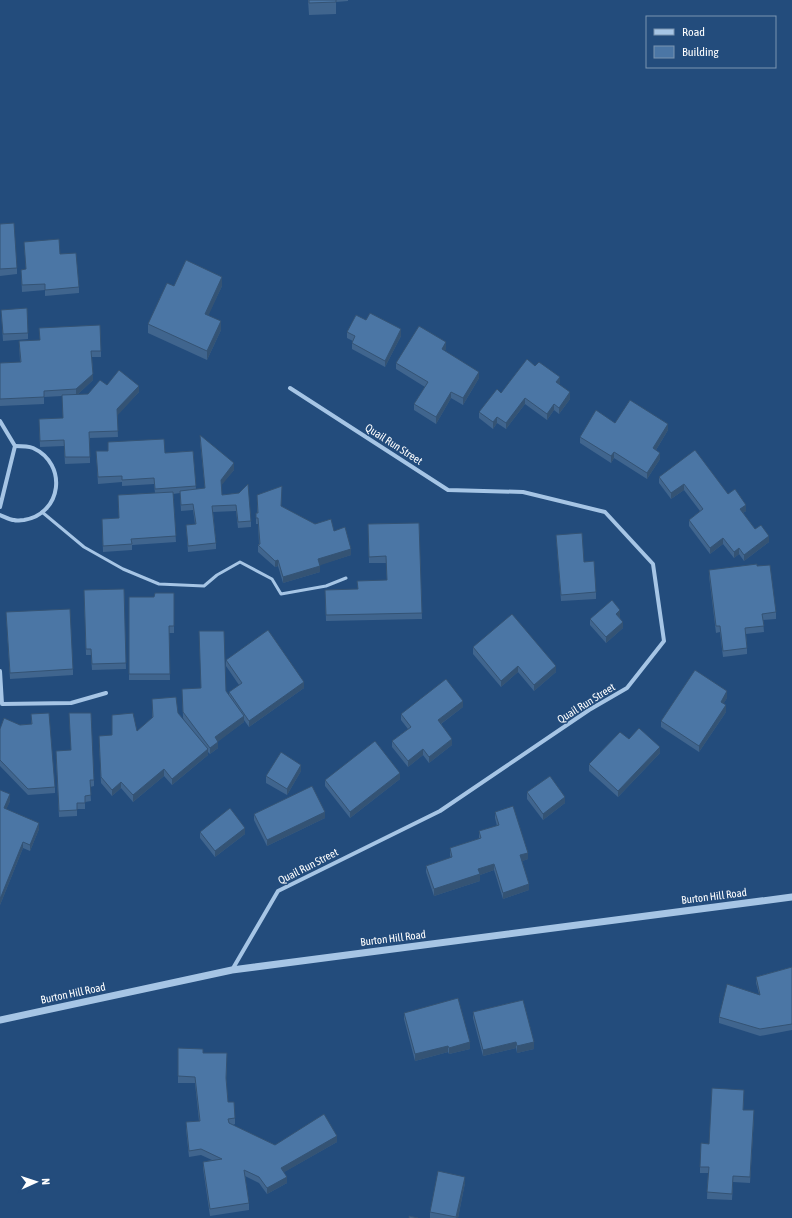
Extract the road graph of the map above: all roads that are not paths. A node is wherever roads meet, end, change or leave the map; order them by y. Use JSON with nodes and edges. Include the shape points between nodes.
{"nodes":[{"id":1,"x":290,"y":388,"type":"dead end"},
{"id":2,"x":0,"y":421,"type":"edge"},
{"id":3,"x":15,"y":446,"type":"junction"},
{"id":4,"x":0,"y":507,"type":"edge"},
{"id":5,"x":42,"y":512,"type":"junction"},
{"id":6,"x":0,"y":515,"type":"edge"},
{"id":7,"x":346,"y":578,"type":"dead end"},
{"id":8,"x":0,"y":672,"type":"edge"},
{"id":9,"x":106,"y":693,"type":"dead end"},
{"id":10,"x":792,"y":897,"type":"edge"},
{"id":11,"x":232,"y":970,"type":"junction"},
{"id":12,"x":0,"y":1020,"type":"edge"}],
"edges":[{"from":1,"to":11,"type":"street","name":"Quail Run Street","via":[[448,490],[523,492],[605,512],[653,564],[664,641],[627,688],[589,710],[440,810],[278,891]]},
{"from":2,"to":3,"type":"street"},
{"from":3,"to":4,"type":"street"},
{"from":3,"to":5,"type":"street","via":[[33,448],[47,458],[56,474],[56,492],[48,508]]},
{"from":5,"to":6,"type":"street","via":[[33,518],[15,521]]},
{"from":5,"to":7,"type":"lane","via":[[84,547],[123,569],[159,584],[204,586],[240,562],[272,578],[281,594],[326,586]]},
{"from":8,"to":9,"type":"street","via":[[2,704],[71,703]]},
{"from":10,"to":11,"type":"street","name":"Burton Hill Road"},
{"from":11,"to":12,"type":"street","name":"Burton Hill Road"}]}
